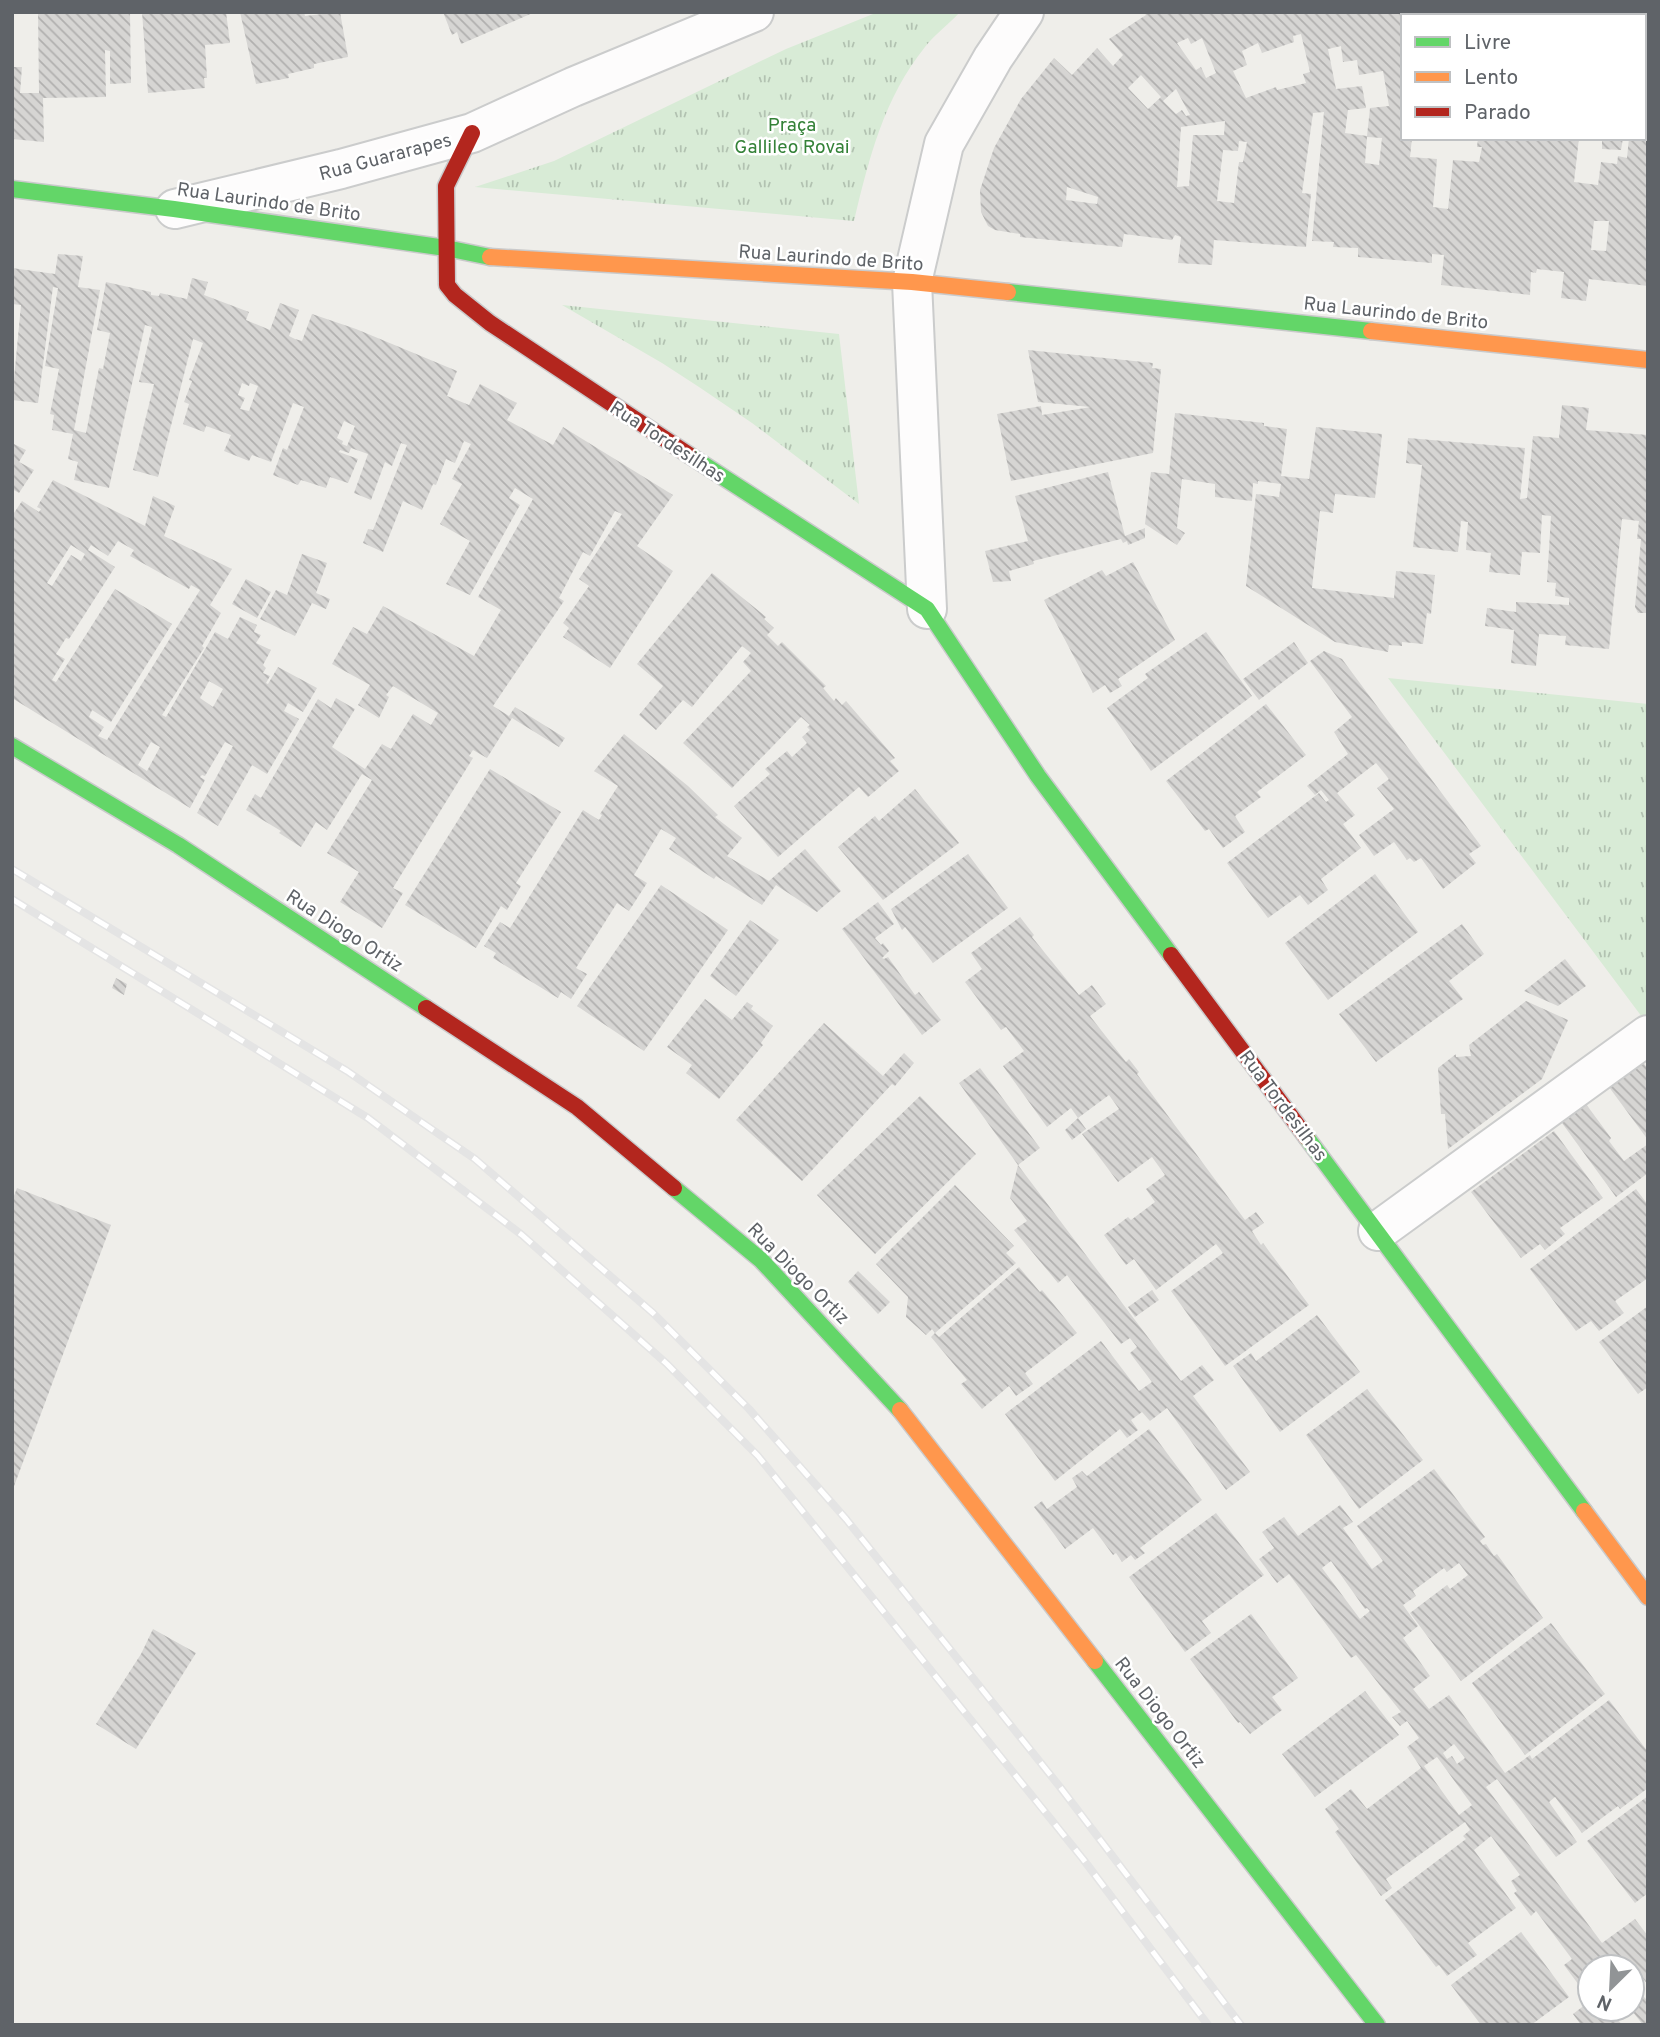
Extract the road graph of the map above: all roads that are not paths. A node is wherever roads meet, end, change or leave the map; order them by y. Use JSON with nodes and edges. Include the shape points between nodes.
{"nodes":[{"id":1,"x":754,"y":12,"type":"edge"},
{"id":2,"x":1024,"y":12,"type":"edge"},
{"id":3,"x":472,"y":133,"type":"junction"},
{"id":4,"x":12,"y":189,"type":"edge"},
{"id":5,"x":174,"y":209,"type":"junction"},
{"id":6,"x":446,"y":248,"type":"junction"},
{"id":7,"x":912,"y":282,"type":"junction"},
{"id":8,"x":1648,"y":360,"type":"edge"},
{"id":9,"x":927,"y":609,"type":"junction"},
{"id":10,"x":12,"y":746,"type":"edge"},
{"id":11,"x":1638,"y":1042,"type":"edge"},
{"id":12,"x":1378,"y":1231,"type":"junction"},
{"id":13,"x":1648,"y":1597,"type":"edge"},
{"id":14,"x":1377,"y":2025,"type":"edge"}],
"edges":[{"from":1,"to":3,"type":"street","name":"Rua Guararapes"},
{"from":2,"to":7,"type":"street","via":[[944,145]]},
{"from":3,"to":5,"type":"street","name":"Rua Guararapes"},
{"from":3,"to":6,"type":"street","name":"Rua Guararapes","via":[[446,186]]},
{"from":4,"to":5,"type":"street","name":"Rua Laurindo de Brito"},
{"from":5,"to":6,"type":"street","name":"Rua Laurindo de Brito"},
{"from":6,"to":7,"type":"street","name":"Rua Laurindo de Brito","via":[[493,258]]},
{"from":6,"to":9,"type":"street","name":"Rua Tordesilhas","via":[[447,285],[491,323]]},
{"from":7,"to":8,"type":"street","name":"Rua Laurindo de Brito"},
{"from":7,"to":9,"type":"street"},
{"from":9,"to":12,"type":"street","name":"Rua Tordesilhas","via":[[1038,776]]},
{"from":10,"to":14,"type":"street","name":"Rua Diogo Ortiz","via":[[178,845],[577,1107],[761,1260],[898,1407]]},
{"from":11,"to":12,"type":"street"},
{"from":12,"to":13,"type":"street","name":"Rua Tordesilhas"}]}
